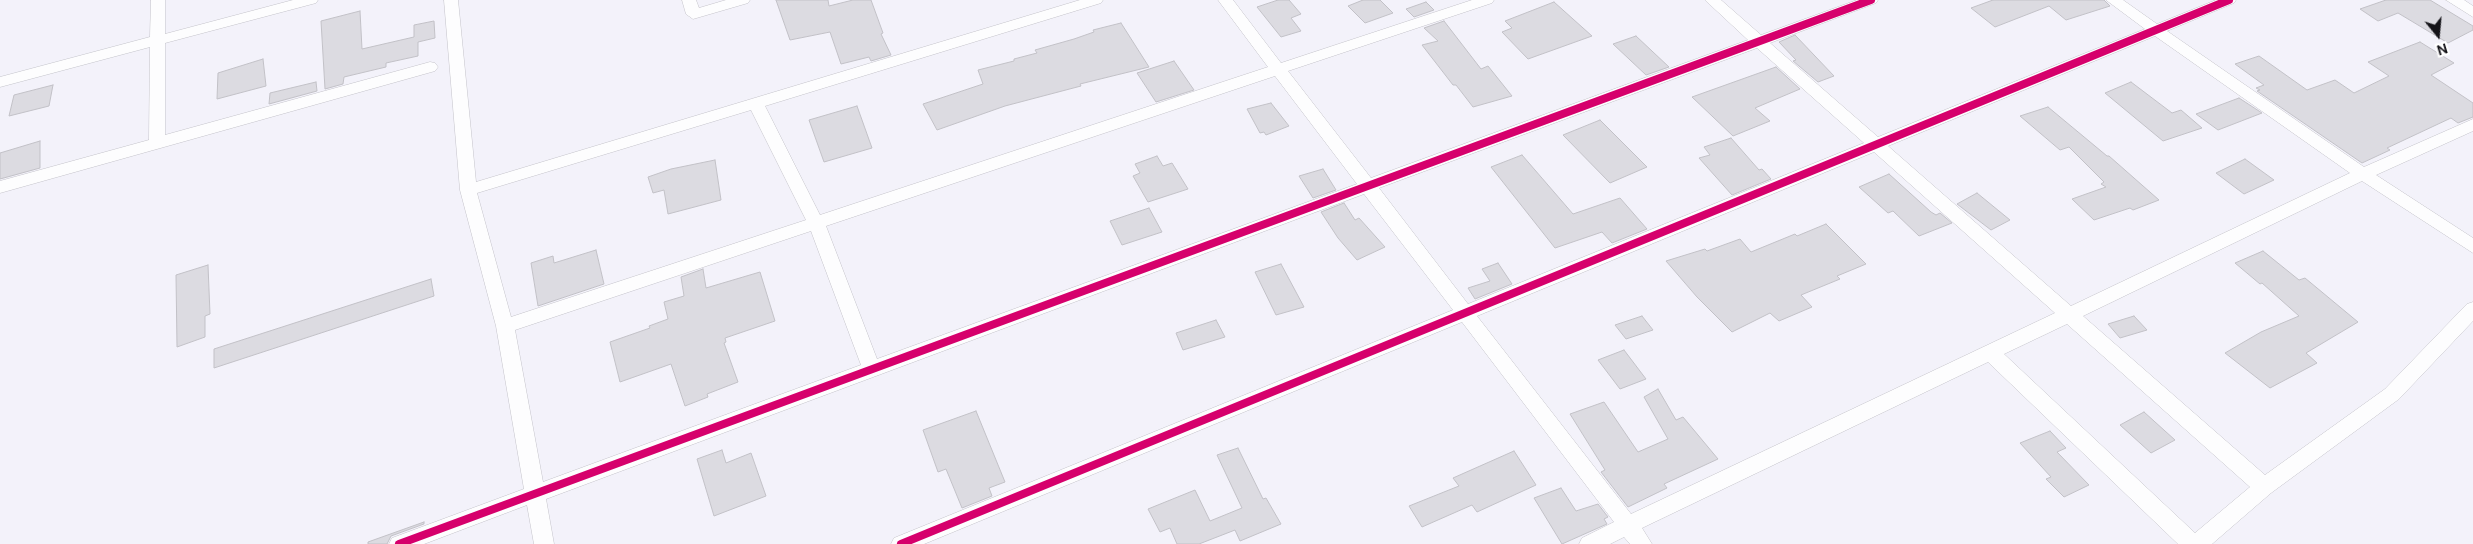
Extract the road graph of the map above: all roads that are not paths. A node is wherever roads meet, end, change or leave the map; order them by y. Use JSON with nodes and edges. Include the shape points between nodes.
{"nodes":[{"id":1,"x":158,"y":0,"type":"edge"},
{"id":2,"x":311,"y":0,"type":"edge"},
{"id":3,"x":450,"y":0,"type":"edge"},
{"id":4,"x":689,"y":0,"type":"edge"},
{"id":5,"x":743,"y":0,"type":"edge"},
{"id":6,"x":1096,"y":0,"type":"edge"},
{"id":7,"x":1225,"y":0,"type":"edge"},
{"id":8,"x":1487,"y":0,"type":"edge"},
{"id":9,"x":1712,"y":0,"type":"edge"},
{"id":10,"x":1871,"y":0,"type":"edge"},
{"id":11,"x":2113,"y":0,"type":"edge"},
{"id":12,"x":2229,"y":0,"type":"edge"},
{"id":13,"x":2453,"y":0,"type":"edge"},
{"id":14,"x":2473,"y":12,"type":"edge"},
{"id":15,"x":2156,"y":30,"type":"junction"},
{"id":16,"x":158,"y":40,"type":"junction"},
{"id":17,"x":1758,"y":42,"type":"junction"},
{"id":18,"x":430,"y":67,"type":"dead end"},
{"id":19,"x":1278,"y":70,"type":"junction"},
{"id":20,"x":0,"y":82,"type":"edge"},
{"id":21,"x":756,"y":103,"type":"junction"},
{"id":22,"x":2473,"y":125,"type":"edge"},
{"id":23,"x":157,"y":143,"type":"junction"},
{"id":24,"x":1876,"y":145,"type":"junction"},
{"id":25,"x":2363,"y":174,"type":"junction"},
{"id":26,"x":0,"y":187,"type":"edge"},
{"id":27,"x":1367,"y":187,"type":"junction"},
{"id":28,"x":468,"y":190,"type":"junction"},
{"id":29,"x":816,"y":223,"type":"junction"},
{"id":30,"x":2473,"y":247,"type":"edge"},
{"id":31,"x":2473,"y":309,"type":"edge"},
{"id":32,"x":1465,"y":313,"type":"junction"},
{"id":33,"x":2069,"y":315,"type":"junction"},
{"id":34,"x":505,"y":326,"type":"junction"},
{"id":35,"x":1990,"y":352,"type":"junction"},
{"id":36,"x":872,"y":370,"type":"junction"},
{"id":37,"x":2264,"y":487,"type":"junction"},
{"id":38,"x":535,"y":495,"type":"junction"},
{"id":39,"x":1628,"y":526,"type":"junction"},
{"id":40,"x":399,"y":544,"type":"edge"},
{"id":41,"x":544,"y":544,"type":"edge"},
{"id":42,"x":901,"y":544,"type":"edge"},
{"id":43,"x":1589,"y":544,"type":"edge"},
{"id":44,"x":1642,"y":544,"type":"edge"},
{"id":45,"x":2192,"y":544,"type":"edge"},
{"id":46,"x":2196,"y":544,"type":"edge"}],
"edges":[{"from":1,"to":16,"type":"street"},
{"from":2,"to":16,"type":"street"},
{"from":3,"to":28,"type":"street"},
{"from":4,"to":5,"type":"street","via":[[692,14]]},
{"from":6,"to":21,"type":"street"},
{"from":7,"to":19,"type":"street"},
{"from":8,"to":19,"type":"street"},
{"from":9,"to":17,"type":"street"},
{"from":10,"to":17,"type":"street"},
{"from":11,"to":15,"type":"street"},
{"from":12,"to":15,"type":"street"},
{"from":13,"to":14,"type":"street"},
{"from":15,"to":24,"type":"street"},
{"from":15,"to":25,"type":"street"},
{"from":16,"to":20,"type":"street"},
{"from":16,"to":23,"type":"street"},
{"from":17,"to":24,"type":"street"},
{"from":17,"to":27,"type":"street"},
{"from":18,"to":23,"type":"street"},
{"from":19,"to":27,"type":"street"},
{"from":19,"to":29,"type":"street"},
{"from":21,"to":28,"type":"street"},
{"from":21,"to":29,"type":"street"},
{"from":22,"to":25,"type":"street"},
{"from":23,"to":26,"type":"street"},
{"from":24,"to":32,"type":"street"},
{"from":24,"to":33,"type":"street"},
{"from":25,"to":30,"type":"street"},
{"from":25,"to":33,"type":"street"},
{"from":27,"to":32,"type":"street"},
{"from":27,"to":36,"type":"street"},
{"from":28,"to":34,"type":"street"},
{"from":29,"to":34,"type":"street"},
{"from":29,"to":36,"type":"street"},
{"from":31,"to":37,"type":"street","via":[[2392,394]]},
{"from":32,"to":39,"type":"street"},
{"from":32,"to":42,"type":"street"},
{"from":33,"to":35,"type":"street"},
{"from":33,"to":37,"type":"street"},
{"from":34,"to":38,"type":"street"},
{"from":35,"to":39,"type":"street"},
{"from":35,"to":45,"type":"street"},
{"from":36,"to":38,"type":"street"},
{"from":37,"to":46,"type":"street"},
{"from":38,"to":40,"type":"street"},
{"from":38,"to":41,"type":"street"},
{"from":39,"to":43,"type":"street"},
{"from":39,"to":44,"type":"street"}]}
